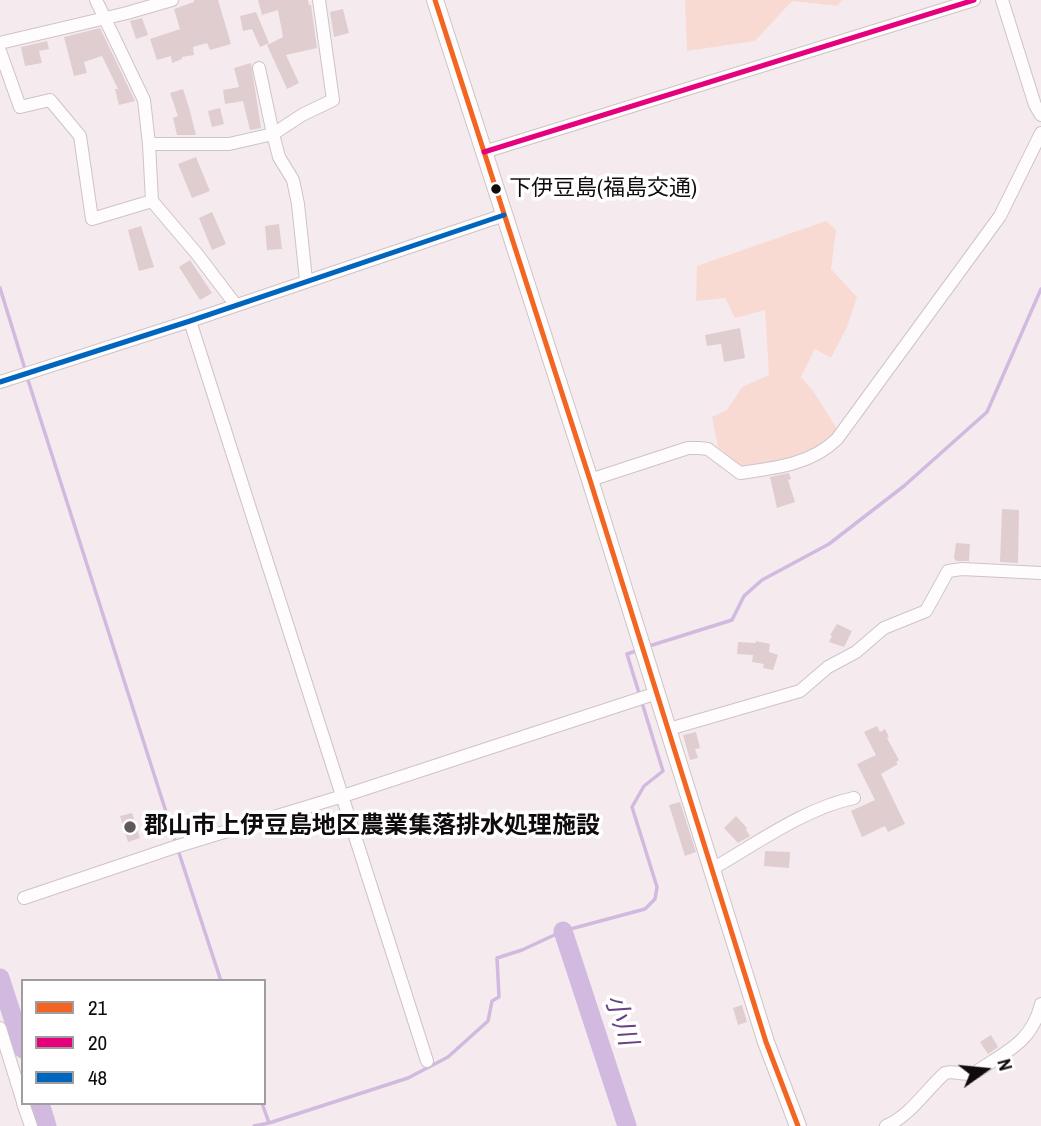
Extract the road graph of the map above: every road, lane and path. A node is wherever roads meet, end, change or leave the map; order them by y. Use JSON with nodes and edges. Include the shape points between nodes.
{"nodes":[{"id":1,"x":96,"y":0,"type":"edge"},
{"id":2,"x":172,"y":0,"type":"edge"},
{"id":3,"x":319,"y":0,"type":"edge"},
{"id":4,"x":435,"y":0,"type":"edge"},
{"id":5,"x":974,"y":0,"type":"edge"},
{"id":6,"x":1002,"y":0,"type":"edge"},
{"id":7,"x":105,"y":17,"type":"junction"},
{"id":8,"x":0,"y":43,"type":"edge"},
{"id":9,"x":0,"y":51,"type":"edge"},
{"id":10,"x":259,"y":68,"type":"dead end"},
{"id":11,"x":1041,"y":115,"type":"edge"},
{"id":12,"x":1041,"y":133,"type":"edge"},
{"id":13,"x":273,"y":134,"type":"junction"},
{"id":14,"x":149,"y":144,"type":"junction"},
{"id":15,"x":484,"y":152,"type":"junction"},
{"id":16,"x":152,"y":201,"type":"junction"},
{"id":17,"x":504,"y":215,"type":"junction"},
{"id":18,"x":306,"y":280,"type":"junction"},
{"id":19,"x":235,"y":304,"type":"junction"},
{"id":20,"x":190,"y":321,"type":"junction"},
{"id":21,"x":0,"y":382,"type":"edge"},
{"id":22,"x":590,"y":480,"type":"junction"},
{"id":23,"x":1041,"y":573,"type":"edge"},
{"id":24,"x":657,"y":693,"type":"junction"},
{"id":25,"x":669,"y":729,"type":"junction"},
{"id":26,"x":344,"y":796,"type":"junction"},
{"id":27,"x":854,"y":798,"type":"dead end"},
{"id":28,"x":712,"y":869,"type":"junction"},
{"id":29,"x":24,"y":898,"type":"dead end"},
{"id":30,"x":1041,"y":1004,"type":"edge"},
{"id":31,"x":0,"y":1028,"type":"edge"},
{"id":32,"x":427,"y":1061,"type":"dead end"},
{"id":33,"x":21,"y":1096,"type":"edge"},
{"id":34,"x":24,"y":1105,"type":"edge"},
{"id":35,"x":30,"y":1126,"type":"edge"},
{"id":36,"x":798,"y":1126,"type":"edge"},
{"id":37,"x":886,"y":1126,"type":"edge"}],
"edges":[{"from":1,"to":7,"type":"street"},
{"from":2,"to":7,"type":"street"},
{"from":3,"to":13,"type":"street","via":[[333,100]]},
{"from":4,"to":15,"type":"main road"},
{"from":5,"to":15,"type":"street"},
{"from":6,"to":11,"type":"street"},
{"from":7,"to":8,"type":"street"},
{"from":7,"to":14,"type":"street","via":[[144,100]]},
{"from":9,"to":16,"type":"street","via":[[20,107],[50,100],[80,136],[92,219]]},
{"from":10,"to":13,"type":"street"},
{"from":12,"to":22,"type":"street","via":[[1000,216],[827,449],[806,460],[740,473],[708,449],[688,448]]},
{"from":13,"to":14,"type":"street","via":[[229,144]]},
{"from":13,"to":18,"type":"street","via":[[299,204]]},
{"from":14,"to":16,"type":"street"},
{"from":15,"to":17,"type":"main road"},
{"from":16,"to":19,"type":"street"},
{"from":17,"to":18,"type":"street"},
{"from":17,"to":22,"type":"main road"},
{"from":18,"to":19,"type":"street"},
{"from":19,"to":20,"type":"street"},
{"from":20,"to":21,"type":"street"},
{"from":20,"to":26,"type":"street"},
{"from":22,"to":24,"type":"main road"},
{"from":23,"to":25,"type":"street","via":[[948,571],[926,611],[884,628],[800,691]]},
{"from":24,"to":25,"type":"main road"},
{"from":24,"to":26,"type":"street"},
{"from":25,"to":28,"type":"main road"},
{"from":26,"to":29,"type":"street"},
{"from":26,"to":32,"type":"street"},
{"from":27,"to":28,"type":"street","via":[[816,810]]},
{"from":28,"to":36,"type":"main road","via":[[766,1042]]},
{"from":30,"to":37,"type":"street","via":[[1037,1021],[1021,1042],[970,1074],[945,1073],[899,1120]]},
{"from":31,"to":33,"type":"street"},
{"from":34,"to":35,"type":"street"}]}
